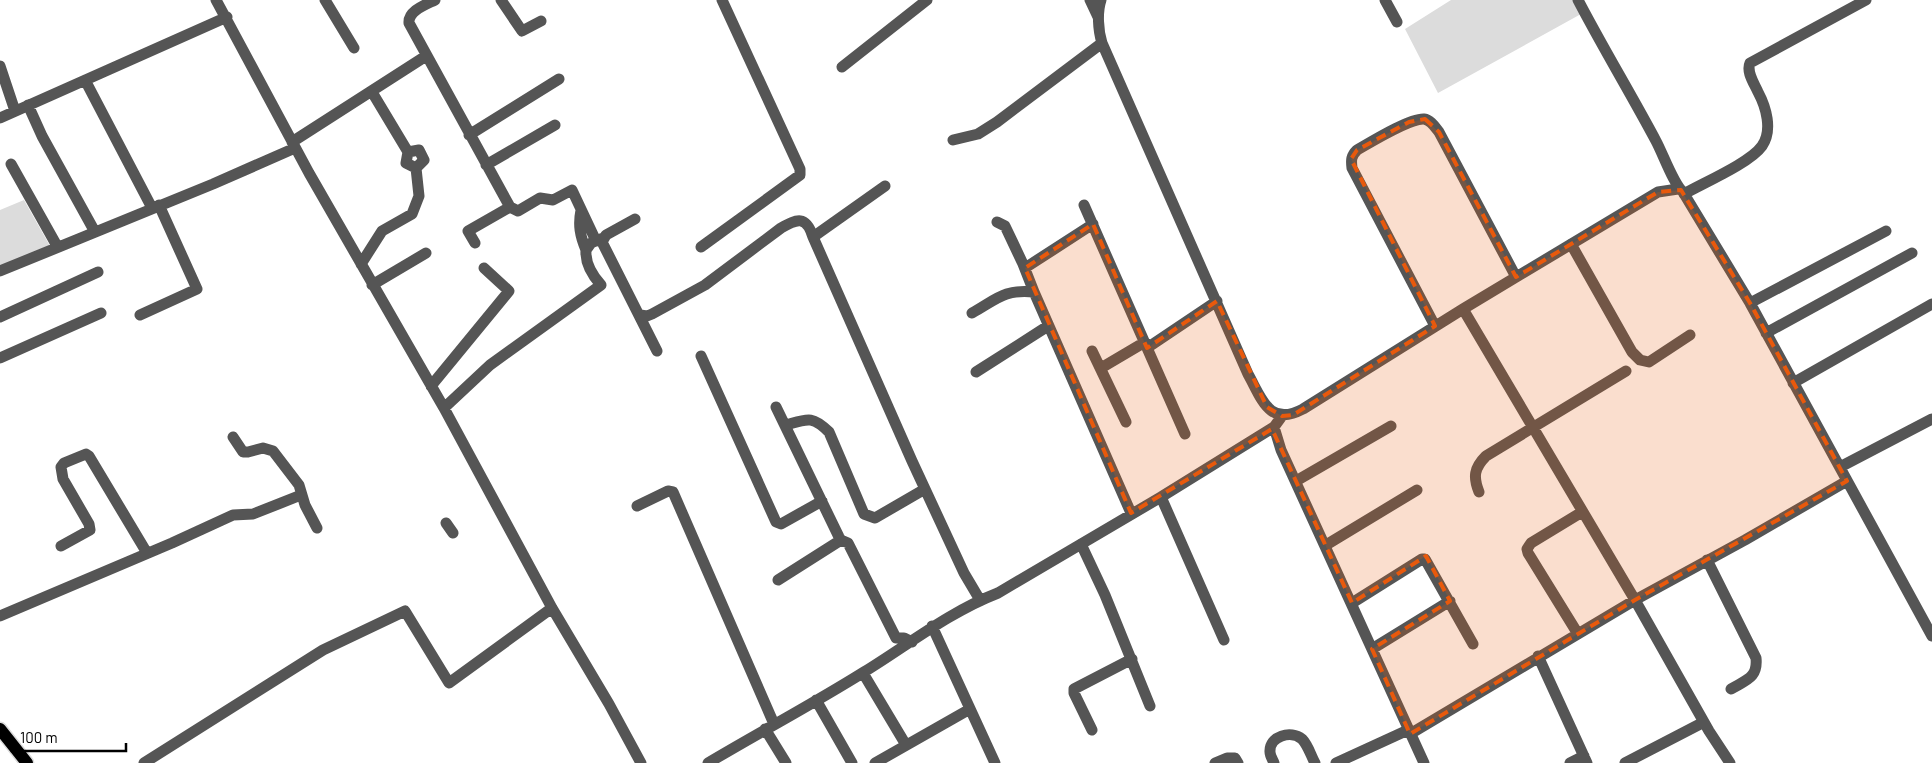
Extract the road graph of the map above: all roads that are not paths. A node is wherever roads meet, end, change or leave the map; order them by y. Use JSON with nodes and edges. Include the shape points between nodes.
{"nodes":[{"id":1,"x":216,"y":0,"type":"edge"},
{"id":2,"x":325,"y":0,"type":"edge"},
{"id":3,"x":435,"y":0,"type":"edge"},
{"id":4,"x":501,"y":0,"type":"edge"},
{"id":5,"x":722,"y":0,"type":"edge"},
{"id":6,"x":927,"y":0,"type":"edge"},
{"id":7,"x":1090,"y":0,"type":"edge"},
{"id":8,"x":1102,"y":0,"type":"edge"},
{"id":9,"x":1386,"y":0,"type":"edge"},
{"id":10,"x":1866,"y":0,"type":"edge"},
{"id":11,"x":1583,"y":2,"type":"edge"},
{"id":12,"x":227,"y":17,"type":"junction"},
{"id":13,"x":1100,"y":20,"type":"junction"},
{"id":14,"x":541,"y":21,"type":"dead end"},
{"id":15,"x":1397,"y":22,"type":"dead end"},
{"id":16,"x":1102,"y":42,"type":"junction"},
{"id":17,"x":354,"y":48,"type":"dead end"},
{"id":18,"x":426,"y":56,"type":"junction"},
{"id":19,"x":0,"y":66,"type":"edge"},
{"id":20,"x":842,"y":67,"type":"dead end"},
{"id":21,"x":559,"y":79,"type":"dead end"},
{"id":22,"x":84,"y":80,"type":"junction"},
{"id":23,"x":372,"y":92,"type":"junction"},
{"id":24,"x":28,"y":105,"type":"junction"},
{"id":25,"x":16,"y":111,"type":"junction"},
{"id":26,"x":0,"y":118,"type":"edge"},
{"id":27,"x":555,"y":125,"type":"dead end"},
{"id":28,"x":469,"y":135,"type":"junction"},
{"id":29,"x":953,"y":140,"type":"dead end"},
{"id":30,"x":294,"y":145,"type":"junction"},
{"id":31,"x":11,"y":164,"type":"dead end"},
{"id":32,"x":486,"y":165,"type":"junction"},
{"id":33,"x":884,"y":186,"type":"dead end"},
{"id":34,"x":1681,"y":191,"type":"junction"},
{"id":35,"x":1084,"y":204,"type":"dead end"},
{"id":36,"x":156,"y":207,"type":"junction"},
{"id":37,"x":510,"y":208,"type":"junction"},
{"id":38,"x":581,"y":210,"type":"junction"},
{"id":39,"x":635,"y":219,"type":"dead end"},
{"id":40,"x":997,"y":222,"type":"dead end"},
{"id":41,"x":1093,"y":224,"type":"junction"},
{"id":42,"x":1886,"y":231,"type":"dead end"},
{"id":43,"x":95,"y":232,"type":"junction"},
{"id":44,"x":813,"y":237,"type":"junction"},
{"id":45,"x":599,"y":240,"type":"junction"},
{"id":46,"x":475,"y":243,"type":"dead end"},
{"id":47,"x":1571,"y":244,"type":"junction"},
{"id":48,"x":57,"y":246,"type":"junction"},
{"id":49,"x":701,"y":246,"type":"dead end"},
{"id":50,"x":586,"y":250,"type":"junction"},
{"id":51,"x":426,"y":252,"type":"dead end"},
{"id":52,"x":1912,"y":254,"type":"dead end"},
{"id":53,"x":360,"y":264,"type":"junction"},
{"id":54,"x":484,"y":268,"type":"dead end"},
{"id":55,"x":1025,"y":268,"type":"junction"},
{"id":56,"x":0,"y":271,"type":"edge"},
{"id":57,"x":98,"y":272,"type":"dead end"},
{"id":58,"x":1516,"y":277,"type":"junction"},
{"id":59,"x":372,"y":285,"type":"junction"},
{"id":60,"x":1034,"y":292,"type":"junction"},
{"id":61,"x":1217,"y":301,"type":"junction"},
{"id":62,"x":1750,"y":303,"type":"junction"},
{"id":63,"x":1932,"y":304,"type":"edge"},
{"id":64,"x":1463,"y":309,"type":"junction"},
{"id":65,"x":101,"y":313,"type":"dead end"},
{"id":66,"x":972,"y":313,"type":"dead end"},
{"id":67,"x":140,"y":315,"type":"dead end"},
{"id":68,"x":640,"y":315,"type":"junction"},
{"id":69,"x":0,"y":317,"type":"edge"},
{"id":70,"x":1048,"y":326,"type":"junction"},
{"id":71,"x":1435,"y":326,"type":"junction"},
{"id":72,"x":1766,"y":332,"type":"junction"},
{"id":73,"x":1690,"y":334,"type":"dead end"},
{"id":74,"x":1146,"y":345,"type":"junction"},
{"id":75,"x":657,"y":351,"type":"dead end"},
{"id":76,"x":1092,"y":351,"type":"dead end"},
{"id":77,"x":701,"y":356,"type":"dead end"},
{"id":78,"x":0,"y":358,"type":"edge"},
{"id":79,"x":1101,"y":368,"type":"junction"},
{"id":80,"x":1626,"y":371,"type":"dead end"},
{"id":81,"x":976,"y":372,"type":"dead end"},
{"id":82,"x":1794,"y":383,"type":"junction"},
{"id":83,"x":432,"y":386,"type":"junction"},
{"id":84,"x":776,"y":407,"type":"dead end"},
{"id":85,"x":444,"y":408,"type":"junction"},
{"id":86,"x":1282,"y":416,"type":"junction"},
{"id":87,"x":1932,"y":419,"type":"edge"},
{"id":88,"x":1126,"y":422,"type":"dead end"},
{"id":89,"x":786,"y":425,"type":"junction"},
{"id":90,"x":1391,"y":426,"type":"dead end"},
{"id":91,"x":1531,"y":427,"type":"junction"},
{"id":92,"x":1274,"y":428,"type":"junction"},
{"id":93,"x":1184,"y":434,"type":"dead end"},
{"id":94,"x":233,"y":437,"type":"dead end"},
{"id":95,"x":1840,"y":467,"type":"junction"},
{"id":96,"x":1296,"y":481,"type":"junction"},
{"id":97,"x":1847,"y":481,"type":"junction"},
{"id":98,"x":925,"y":488,"type":"junction"},
{"id":99,"x":1416,"y":490,"type":"dead end"},
{"id":100,"x":1479,"y":492,"type":"dead end"},
{"id":101,"x":301,"y":495,"type":"junction"},
{"id":102,"x":1160,"y":497,"type":"junction"},
{"id":103,"x":822,"y":501,"type":"junction"},
{"id":104,"x":637,"y":506,"type":"dead end"},
{"id":105,"x":1582,"y":512,"type":"junction"},
{"id":106,"x":1131,"y":513,"type":"junction"},
{"id":107,"x":446,"y":523,"type":"dead end"},
{"id":108,"x":317,"y":528,"type":"dead end"},
{"id":109,"x":453,"y":534,"type":"dead end"},
{"id":110,"x":841,"y":540,"type":"junction"},
{"id":111,"x":1081,"y":544,"type":"junction"},
{"id":112,"x":1326,"y":545,"type":"junction"},
{"id":113,"x":61,"y":546,"type":"dead end"},
{"id":114,"x":146,"y":553,"type":"junction"},
{"id":115,"x":1707,"y":560,"type":"junction"},
{"id":116,"x":778,"y":580,"type":"dead end"},
{"id":117,"x":980,"y":600,"type":"junction"},
{"id":118,"x":1635,"y":600,"type":"junction"},
{"id":119,"x":1450,"y":601,"type":"junction"},
{"id":120,"x":1352,"y":603,"type":"junction"},
{"id":121,"x":552,"y":608,"type":"junction"},
{"id":122,"x":0,"y":616,"type":"edge"},
{"id":123,"x":932,"y":626,"type":"junction"},
{"id":124,"x":1578,"y":634,"type":"junction"},
{"id":125,"x":1932,"y":636,"type":"edge"},
{"id":126,"x":1224,"y":640,"type":"dead end"},
{"id":127,"x":912,"y":642,"type":"junction"},
{"id":128,"x":1473,"y":644,"type":"dead end"},
{"id":129,"x":1372,"y":650,"type":"junction"},
{"id":130,"x":1538,"y":656,"type":"junction"},
{"id":131,"x":1132,"y":659,"type":"junction"},
{"id":132,"x":863,"y":673,"type":"junction"},
{"id":133,"x":1731,"y":689,"type":"dead end"},
{"id":134,"x":816,"y":700,"type":"junction"},
{"id":135,"x":1150,"y":706,"type":"dead end"},
{"id":136,"x":970,"y":710,"type":"junction"},
{"id":137,"x":1704,"y":722,"type":"junction"},
{"id":138,"x":770,"y":726,"type":"junction"},
{"id":139,"x":0,"y":730,"type":"edge"},
{"id":140,"x":1092,"y":730,"type":"dead end"},
{"id":141,"x":1409,"y":732,"type":"junction"},
{"id":142,"x":906,"y":745,"type":"junction"},
{"id":143,"x":1586,"y":759,"type":"edge"},
{"id":144,"x":1341,"y":762,"type":"edge"},
{"id":145,"x":27,"y":763,"type":"edge"},
{"id":146,"x":144,"y":763,"type":"edge"},
{"id":147,"x":641,"y":763,"type":"edge"},
{"id":148,"x":708,"y":763,"type":"edge"},
{"id":149,"x":786,"y":763,"type":"edge"},
{"id":150,"x":852,"y":763,"type":"edge"},
{"id":151,"x":875,"y":763,"type":"edge"},
{"id":152,"x":994,"y":763,"type":"edge"},
{"id":153,"x":1215,"y":763,"type":"edge"},
{"id":154,"x":1238,"y":763,"type":"edge"},
{"id":155,"x":1274,"y":763,"type":"edge"},
{"id":156,"x":1315,"y":763,"type":"edge"},
{"id":157,"x":1424,"y":763,"type":"edge"},
{"id":158,"x":1570,"y":763,"type":"edge"},
{"id":159,"x":1625,"y":763,"type":"edge"},
{"id":160,"x":1730,"y":763,"type":"edge"}],
"edges":[{"from":1,"to":12,"type":"street"},
{"from":2,"to":17,"type":"street"},
{"from":3,"to":18,"type":"street","via":[[408,20]]},
{"from":4,"to":14,"type":"street","via":[[522,31]]},
{"from":5,"to":49,"type":"street","via":[[800,174]]},
{"from":6,"to":20,"type":"street"},
{"from":7,"to":13,"type":"street"},
{"from":8,"to":13,"type":"street","via":[[1098,9]]},
{"from":9,"to":15,"type":"street"},
{"from":10,"to":34,"type":"street","via":[[1750,63],[1749,71],[1768,120],[1762,147],[1746,160]]},
{"from":11,"to":34,"type":"street"},
{"from":12,"to":22,"type":"street"},
{"from":12,"to":30,"type":"street"},
{"from":13,"to":16,"type":"street","via":[[1098,30]]},
{"from":16,"to":29,"type":"street","via":[[997,122],[978,134]]},
{"from":16,"to":61,"type":"street"},
{"from":18,"to":23,"type":"street"},
{"from":18,"to":28,"type":"street"},
{"from":19,"to":25,"type":"street"},
{"from":21,"to":28,"type":"street"},
{"from":22,"to":24,"type":"street"},
{"from":22,"to":36,"type":"street"},
{"from":23,"to":30,"type":"street"},
{"from":23,"to":53,"type":"street","via":[[408,152],[419,150],[424,160],[416,168],[419,196],[412,214],[382,231]]},
{"from":24,"to":25,"type":"street"},
{"from":24,"to":43,"type":"street"},
{"from":25,"to":26,"type":"street"},
{"from":27,"to":32,"type":"street"},
{"from":28,"to":32,"type":"street"},
{"from":30,"to":36,"type":"street"},
{"from":30,"to":53,"type":"street"},
{"from":31,"to":48,"type":"street"},
{"from":32,"to":37,"type":"street"},
{"from":33,"to":44,"type":"street"},
{"from":34,"to":47,"type":"street","via":[[1658,192]]},
{"from":34,"to":62,"type":"street"},
{"from":35,"to":41,"type":"street"},
{"from":36,"to":43,"type":"street"},
{"from":36,"to":67,"type":"street","via":[[197,290]]},
{"from":37,"to":38,"type":"street","via":[[518,211],[540,198],[553,200],[572,190]]},
{"from":37,"to":46,"type":"street","via":[[468,231]]},
{"from":38,"to":45,"type":"street"},
{"from":38,"to":50,"type":"street","via":[[579,224]]},
{"from":39,"to":45,"type":"street"},
{"from":40,"to":55,"type":"street","via":[[1004,226]]},
{"from":41,"to":55,"type":"street"},
{"from":41,"to":74,"type":"street"},
{"from":42,"to":62,"type":"street"},
{"from":43,"to":48,"type":"street"},
{"from":44,"to":68,"type":"street","via":[[804,222],[794,221],[705,285],[652,314]]},
{"from":44,"to":98,"type":"street"},
{"from":45,"to":50,"type":"street"},
{"from":45,"to":68,"type":"street"},
{"from":47,"to":58,"type":"street"},
{"from":47,"to":73,"type":"street","via":[[1632,352],[1640,360],[1648,362]]},
{"from":48,"to":56,"type":"street"},
{"from":50,"to":85,"type":"street","via":[[587,264],[601,285],[490,365]]},
{"from":51,"to":59,"type":"street"},
{"from":52,"to":72,"type":"street"},
{"from":53,"to":59,"type":"street"},
{"from":54,"to":83,"type":"street","via":[[509,291]]},
{"from":55,"to":60,"type":"street"},
{"from":57,"to":69,"type":"street"},
{"from":58,"to":64,"type":"street"},
{"from":58,"to":71,"type":"street","via":[[1439,132],[1431,123],[1425,119],[1409,122],[1357,150],[1351,159],[1352,168]]},
{"from":59,"to":83,"type":"street"},
{"from":60,"to":66,"type":"street","via":[[1008,292]]},
{"from":60,"to":70,"type":"street"},
{"from":61,"to":74,"type":"street"},
{"from":61,"to":86,"type":"street","via":[[1248,374],[1267,407]]},
{"from":62,"to":72,"type":"street"},
{"from":63,"to":82,"type":"street"},
{"from":64,"to":71,"type":"street"},
{"from":64,"to":91,"type":"street"},
{"from":65,"to":78,"type":"street"},
{"from":68,"to":75,"type":"street"},
{"from":70,"to":81,"type":"street"},
{"from":70,"to":106,"type":"street"},
{"from":71,"to":86,"type":"street","via":[[1303,409]]},
{"from":72,"to":82,"type":"street"},
{"from":74,"to":79,"type":"street"},
{"from":74,"to":93,"type":"street"},
{"from":76,"to":79,"type":"street"},
{"from":77,"to":103,"type":"street","via":[[776,522],[781,524]]},
{"from":79,"to":88,"type":"street"},
{"from":80,"to":91,"type":"street"},
{"from":82,"to":95,"type":"street"},
{"from":83,"to":85,"type":"street"},
{"from":84,"to":89,"type":"street"},
{"from":85,"to":121,"type":"street"},
{"from":86,"to":92,"type":"street"},
{"from":87,"to":95,"type":"street"},
{"from":89,"to":98,"type":"street","via":[[809,419],[829,432],[864,514],[876,518]]},
{"from":89,"to":103,"type":"street"},
{"from":90,"to":96,"type":"street"},
{"from":91,"to":100,"type":"street","via":[[1479,463],[1474,477]]},
{"from":91,"to":105,"type":"street"},
{"from":92,"to":96,"type":"street"},
{"from":92,"to":102,"type":"street"},
{"from":94,"to":101,"type":"street","via":[[243,452],[262,448],[273,451],[293,475]]},
{"from":95,"to":97,"type":"street"},
{"from":96,"to":112,"type":"street"},
{"from":97,"to":115,"type":"street"},
{"from":97,"to":125,"type":"street"},
{"from":98,"to":117,"type":"street"},
{"from":99,"to":112,"type":"street"},
{"from":101,"to":108,"type":"street"},
{"from":101,"to":114,"type":"street","via":[[253,514],[233,515]]},
{"from":102,"to":106,"type":"street"},
{"from":102,"to":126,"type":"street"},
{"from":103,"to":110,"type":"street"},
{"from":104,"to":138,"type":"street","via":[[668,491],[673,492]]},
{"from":105,"to":118,"type":"street"},
{"from":105,"to":124,"type":"street","via":[[1531,543],[1527,549]]},
{"from":106,"to":111,"type":"street"},
{"from":107,"to":109,"type":"street"},
{"from":110,"to":116,"type":"street"},
{"from":110,"to":127,"type":"street","via":[[848,543],[896,638]]},
{"from":111,"to":117,"type":"street","via":[[998,593]]},
{"from":111,"to":131,"type":"street"},
{"from":112,"to":120,"type":"street"},
{"from":113,"to":114,"type":"street","via":[[90,530],[61,473],[64,463],[86,454]]},
{"from":114,"to":122,"type":"street"},
{"from":115,"to":118,"type":"street"},
{"from":115,"to":133,"type":"street","via":[[1756,658],[1754,675]]},
{"from":117,"to":123,"type":"street"},
{"from":118,"to":124,"type":"street"},
{"from":118,"to":137,"type":"street"},
{"from":119,"to":120,"type":"street","via":[[1425,558]]},
{"from":119,"to":128,"type":"street"},
{"from":119,"to":129,"type":"street"},
{"from":120,"to":129,"type":"street"},
{"from":121,"to":146,"type":"street","via":[[449,682],[405,610],[323,650]]},
{"from":121,"to":147,"type":"street"},
{"from":123,"to":127,"type":"street"},
{"from":123,"to":136,"type":"street"},
{"from":124,"to":130,"type":"street"},
{"from":127,"to":132,"type":"street"},
{"from":129,"to":141,"type":"street"},
{"from":130,"to":141,"type":"street"},
{"from":130,"to":143,"type":"street"},
{"from":131,"to":135,"type":"street"},
{"from":131,"to":140,"type":"street","via":[[1074,689]]},
{"from":132,"to":134,"type":"street"},
{"from":132,"to":142,"type":"street"},
{"from":134,"to":138,"type":"street"},
{"from":134,"to":150,"type":"street"},
{"from":136,"to":142,"type":"street"},
{"from":136,"to":152,"type":"street"},
{"from":137,"to":159,"type":"street"},
{"from":137,"to":160,"type":"street"},
{"from":138,"to":148,"type":"street"},
{"from":138,"to":149,"type":"street"},
{"from":139,"to":145,"type":"main road"},
{"from":141,"to":144,"type":"street"},
{"from":141,"to":157,"type":"street"},
{"from":142,"to":151,"type":"street"},
{"from":143,"to":158,"type":"street"},
{"from":153,"to":154,"type":"street","via":[[1230,757]]},
{"from":155,"to":156,"type":"street","via":[[1271,746],[1275,740],[1290,734],[1303,740]]}]}
